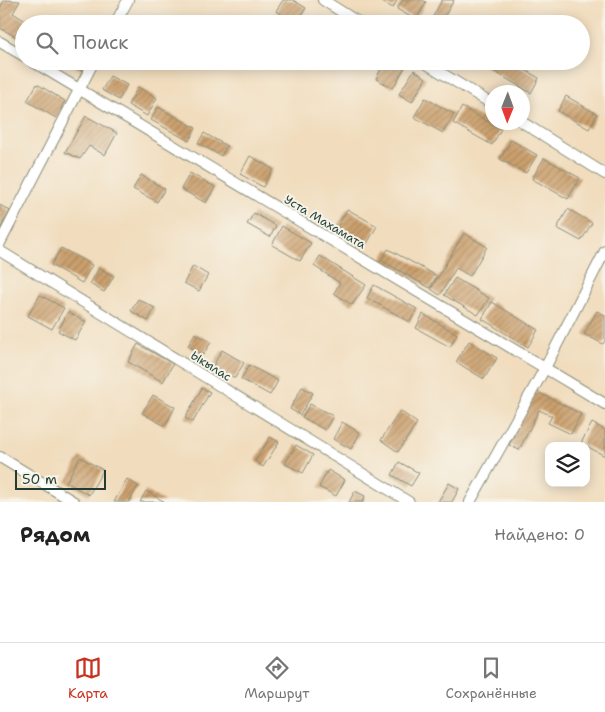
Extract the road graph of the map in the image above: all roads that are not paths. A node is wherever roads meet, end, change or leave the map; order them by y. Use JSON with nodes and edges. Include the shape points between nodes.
{"nodes":[{"id":1,"x":128,"y":0,"type":"edge"},
{"id":2,"x":323,"y":0,"type":"edge"},
{"id":3,"x":120,"y":15,"type":"edge"},
{"id":4,"x":347,"y":15,"type":"edge"},
{"id":5,"x":0,"y":42,"type":"edge"},
{"id":6,"x":15,"y":51,"type":"edge"},
{"id":7,"x":47,"y":70,"type":"edge"},
{"id":8,"x":89,"y":70,"type":"edge"},
{"id":9,"x":437,"y":70,"type":"edge"},
{"id":10,"x":79,"y":90,"type":"junction"},
{"id":11,"x":485,"y":100,"type":"edge"},
{"id":12,"x":530,"y":127,"type":"edge"},
{"id":13,"x":605,"y":174,"type":"edge"},
{"id":14,"x":0,"y":243,"type":"edge"},
{"id":15,"x":0,"y":251,"type":"edge"},
{"id":16,"x":605,"y":251,"type":"edge"},
{"id":17,"x":545,"y":368,"type":"junction"},
{"id":18,"x":605,"y":404,"type":"edge"},
{"id":19,"x":0,"y":457,"type":"edge"},
{"id":20,"x":74,"y":502,"type":"edge"},
{"id":21,"x":409,"y":502,"type":"edge"},
{"id":22,"x":470,"y":502,"type":"edge"}],
"edges":[{"from":1,"to":3,"type":"street"},
{"from":2,"to":4,"type":"street"},
{"from":5,"to":6,"type":"street"},
{"from":7,"to":10,"type":"street","name":"Уста Махамата"},
{"from":8,"to":10,"type":"street"},
{"from":9,"to":11,"type":"street"},
{"from":10,"to":14,"type":"street"},
{"from":10,"to":17,"type":"street","name":"Уста Махамата"},
{"from":12,"to":13,"type":"street"},
{"from":15,"to":21,"type":"street","name":"Ыкылас"},
{"from":16,"to":17,"type":"street"},
{"from":17,"to":18,"type":"street","name":"Уста Махамата"},
{"from":17,"to":22,"type":"street"},
{"from":19,"to":20,"type":"street"}]}
